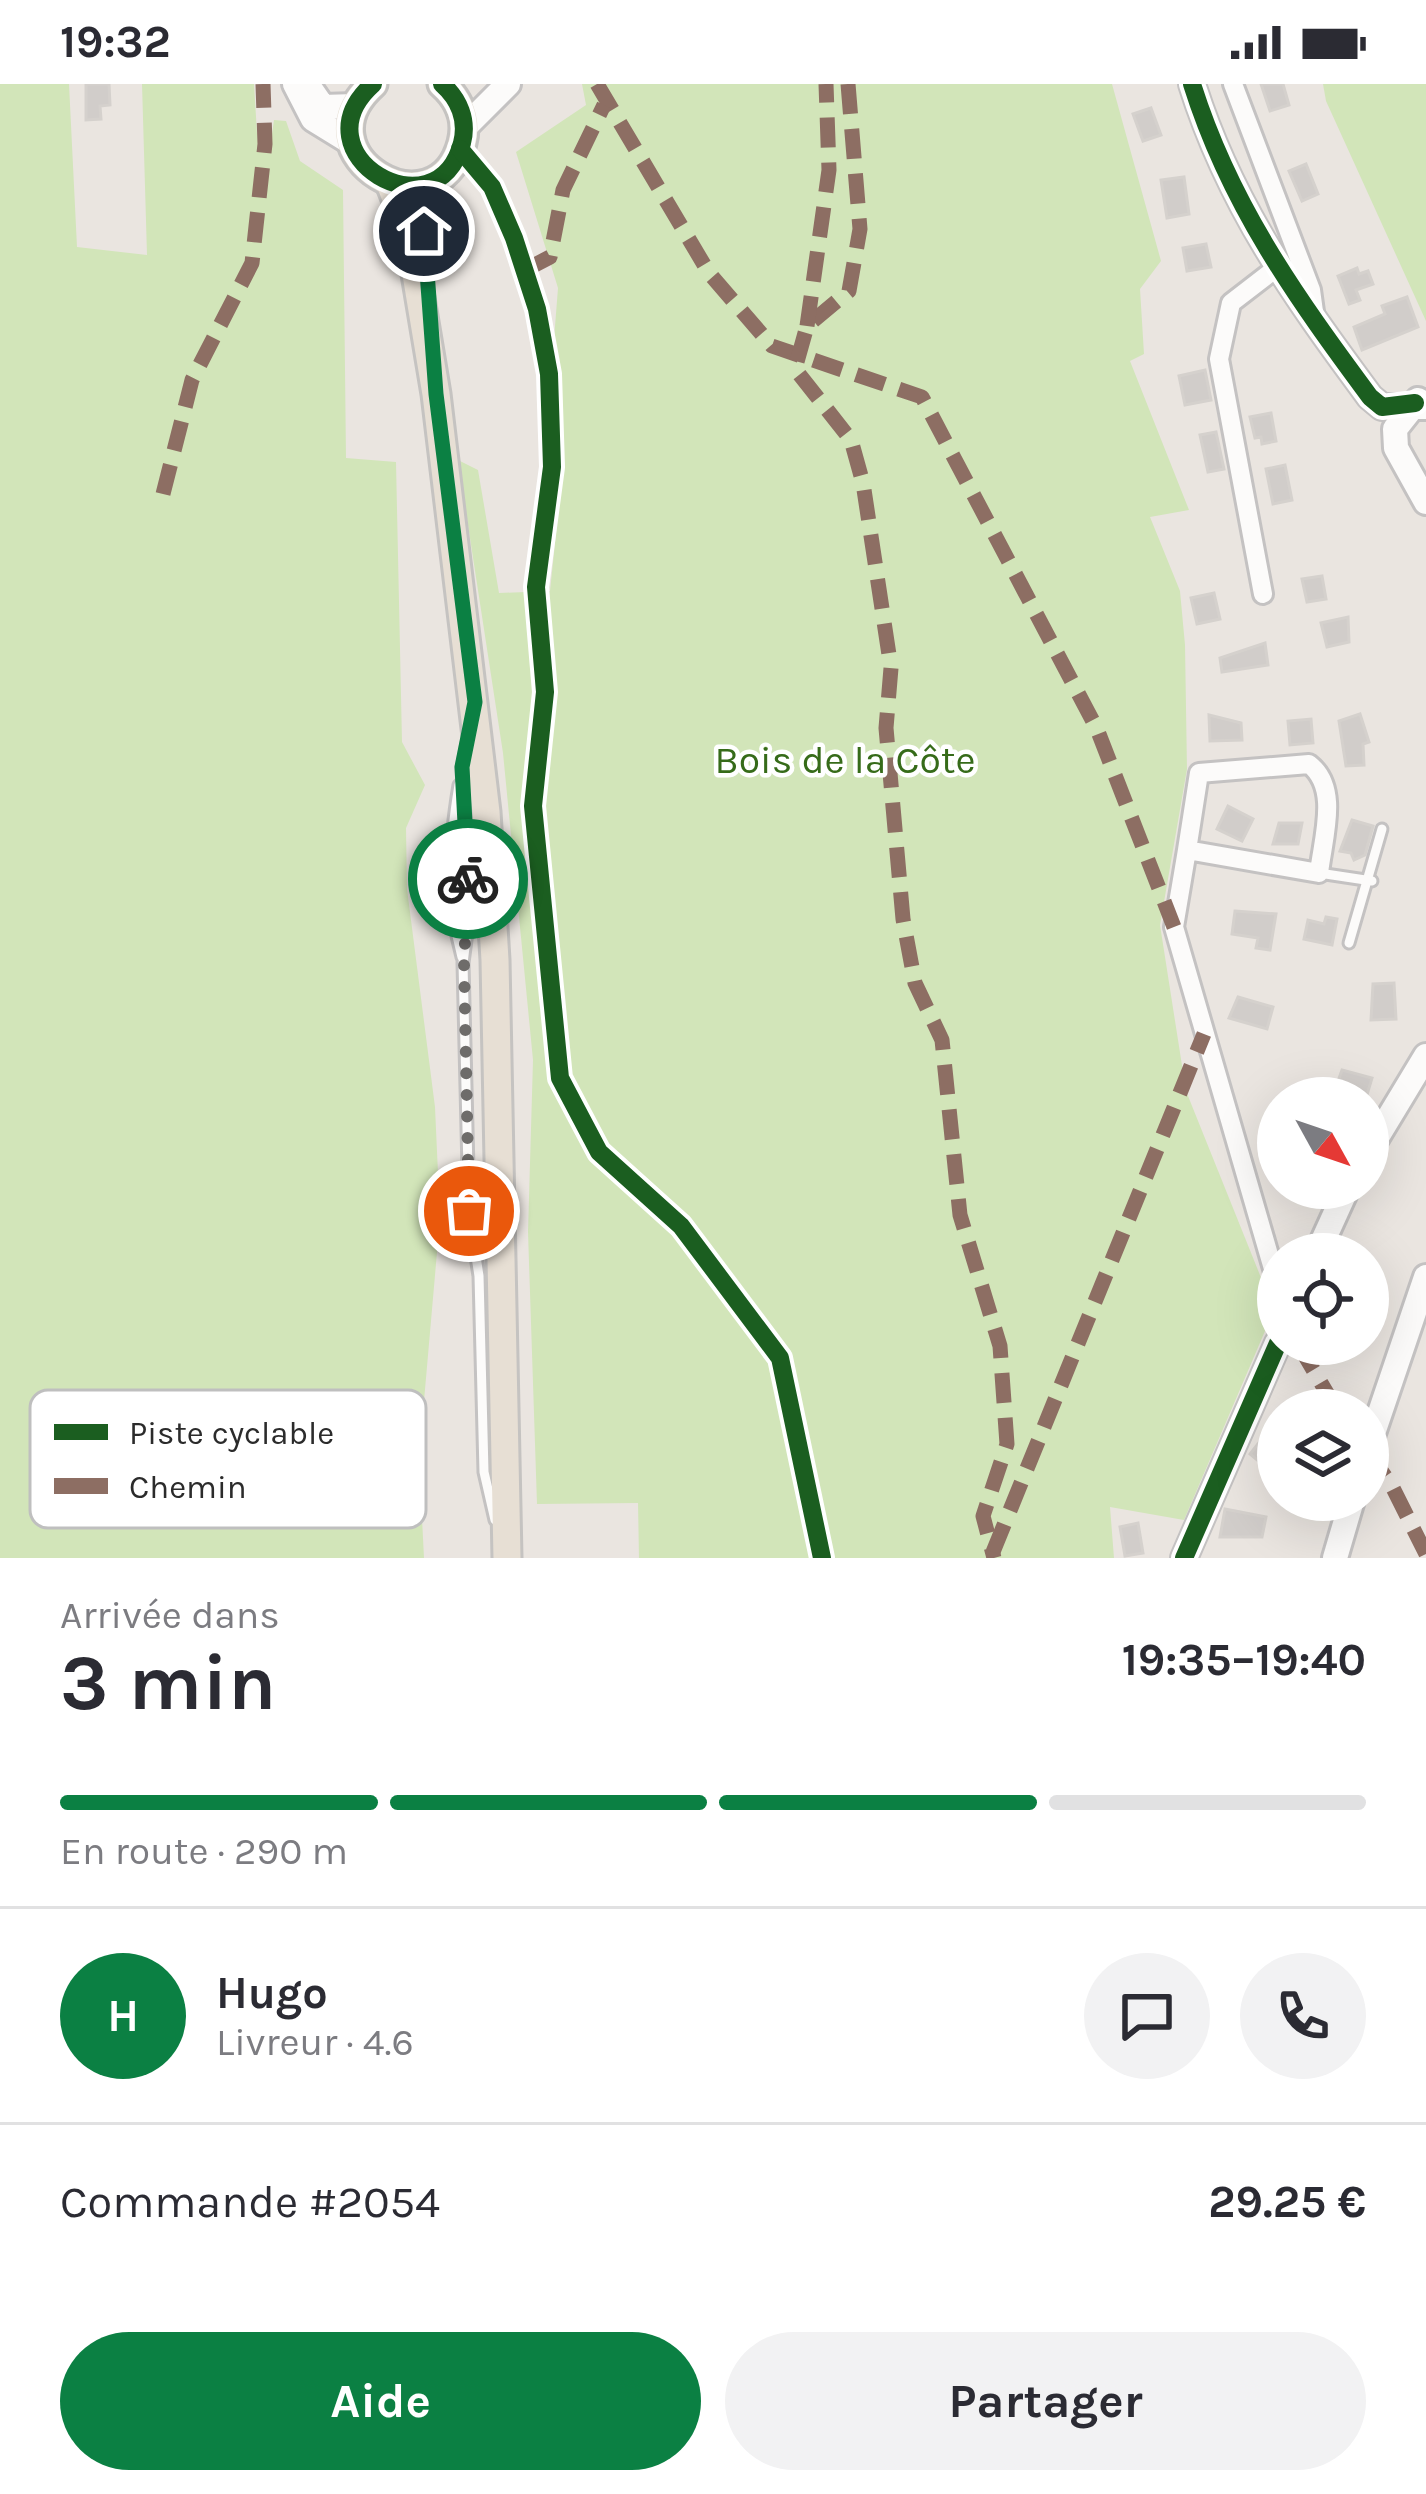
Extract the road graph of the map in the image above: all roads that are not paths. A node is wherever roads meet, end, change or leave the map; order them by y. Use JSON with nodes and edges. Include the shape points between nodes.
{"nodes":[{"id":1,"x":295,"y":84,"type":"edge"},
{"id":2,"x":307,"y":84,"type":"edge"},
{"id":3,"x":489,"y":84,"type":"edge"},
{"id":4,"x":508,"y":84,"type":"edge"},
{"id":5,"x":1192,"y":84,"type":"edge"},
{"id":6,"x":1233,"y":84,"type":"edge"},
{"id":7,"x":446,"y":88,"type":"edge"},
{"id":8,"x":364,"y":95,"type":"edge"},
{"id":9,"x":462,"y":138,"type":"junction"},
{"id":10,"x":352,"y":143,"type":"junction"},
{"id":11,"x":437,"y":177,"type":"junction"},
{"id":12,"x":390,"y":183,"type":"junction"},
{"id":13,"x":499,"y":206,"type":"junction"},
{"id":14,"x":1275,"y":268,"type":"junction"},
{"id":15,"x":1316,"y":323,"type":"junction"},
{"id":16,"x":436,"y":394,"type":"junction"},
{"id":17,"x":1422,"y":400,"type":"edge"},
{"id":18,"x":1426,"y":502,"type":"edge"},
{"id":19,"x":1263,"y":594,"type":"dead end"},
{"id":20,"x":475,"y":702,"type":"junction"},
{"id":21,"x":462,"y":767,"type":"junction"},
{"id":22,"x":1382,"y":829,"type":"dead end"},
{"id":23,"x":1187,"y":850,"type":"junction"},
{"id":24,"x":1319,"y":873,"type":"junction"},
{"id":25,"x":1368,"y":880,"type":"junction"},
{"id":26,"x":1349,"y":944,"type":"dead end"},
{"id":27,"x":464,"y":963,"type":"junction"},
{"id":28,"x":1426,"y":1056,"type":"edge"},
{"id":29,"x":1389,"y":1117,"type":"edge"},
{"id":30,"x":1263,"y":1233,"type":"edge"},
{"id":31,"x":1426,"y":1277,"type":"edge"},
{"id":32,"x":1268,"y":1365,"type":"edge"},
{"id":33,"x":1388,"y":1389,"type":"edge"},
{"id":34,"x":1345,"y":1521,"type":"edge"},
{"id":35,"x":506,"y":1558,"type":"edge"},
{"id":36,"x":822,"y":1558,"type":"edge"},
{"id":37,"x":1184,"y":1558,"type":"edge"},
{"id":38,"x":1334,"y":1558,"type":"edge"}],
"edges":[{"from":1,"to":10,"type":"street","via":[[313,119]]},
{"from":2,"to":8,"type":"street","via":[[323,107]]},
{"from":3,"to":7,"type":"street"},
{"from":4,"to":9,"type":"street"},
{"from":5,"to":14,"type":"street","via":[[1210,139]]},
{"from":6,"to":15,"type":"street","via":[[1311,290]]},
{"from":7,"to":9,"type":"main road"},
{"from":8,"to":10,"type":"main road"},
{"from":9,"to":11,"type":"main road"},
{"from":9,"to":13,"type":"street"},
{"from":10,"to":12,"type":"main road","via":[[366,168]]},
{"from":11,"to":12,"type":"main road"},
{"from":11,"to":13,"type":"street","via":[[473,181]]},
{"from":11,"to":16,"type":"main road","via":[[424,215]]},
{"from":12,"to":16,"type":"main road","via":[[410,232]]},
{"from":13,"to":36,"type":"street","via":[[537,309],[552,404],[553,467],[536,587],[545,692],[533,806],[560,1078],[598,1151],[681,1226],[780,1358]]},
{"from":14,"to":15,"type":"street"},
{"from":14,"to":19,"type":"street","via":[[1231,303],[1219,359]]},
{"from":15,"to":17,"type":"street","via":[[1382,407]]},
{"from":16,"to":20,"type":"main road"},
{"from":17,"to":18,"type":"street","via":[[1395,429],[1396,448]]},
{"from":20,"to":21,"type":"lane"},
{"from":20,"to":35,"type":"main road","via":[[493,911]]},
{"from":21,"to":27,"type":"lane","via":[[470,909]]},
{"from":21,"to":27,"type":"lane","via":[[448,850]]},
{"from":22,"to":25,"type":"lane"},
{"from":23,"to":24,"type":"street"},
{"from":23,"to":24,"type":"street","via":[[1199,773],[1310,764],[1328,788]]},
{"from":23,"to":30,"type":"street","via":[[1174,927]]},
{"from":24,"to":25,"type":"lane"},
{"from":25,"to":26,"type":"lane"},
{"from":27,"to":35,"type":"lane","via":[[484,1472]]},
{"from":28,"to":29,"type":"street"},
{"from":31,"to":33,"type":"street"},
{"from":32,"to":37,"type":"street"},
{"from":34,"to":38,"type":"street"}]}
